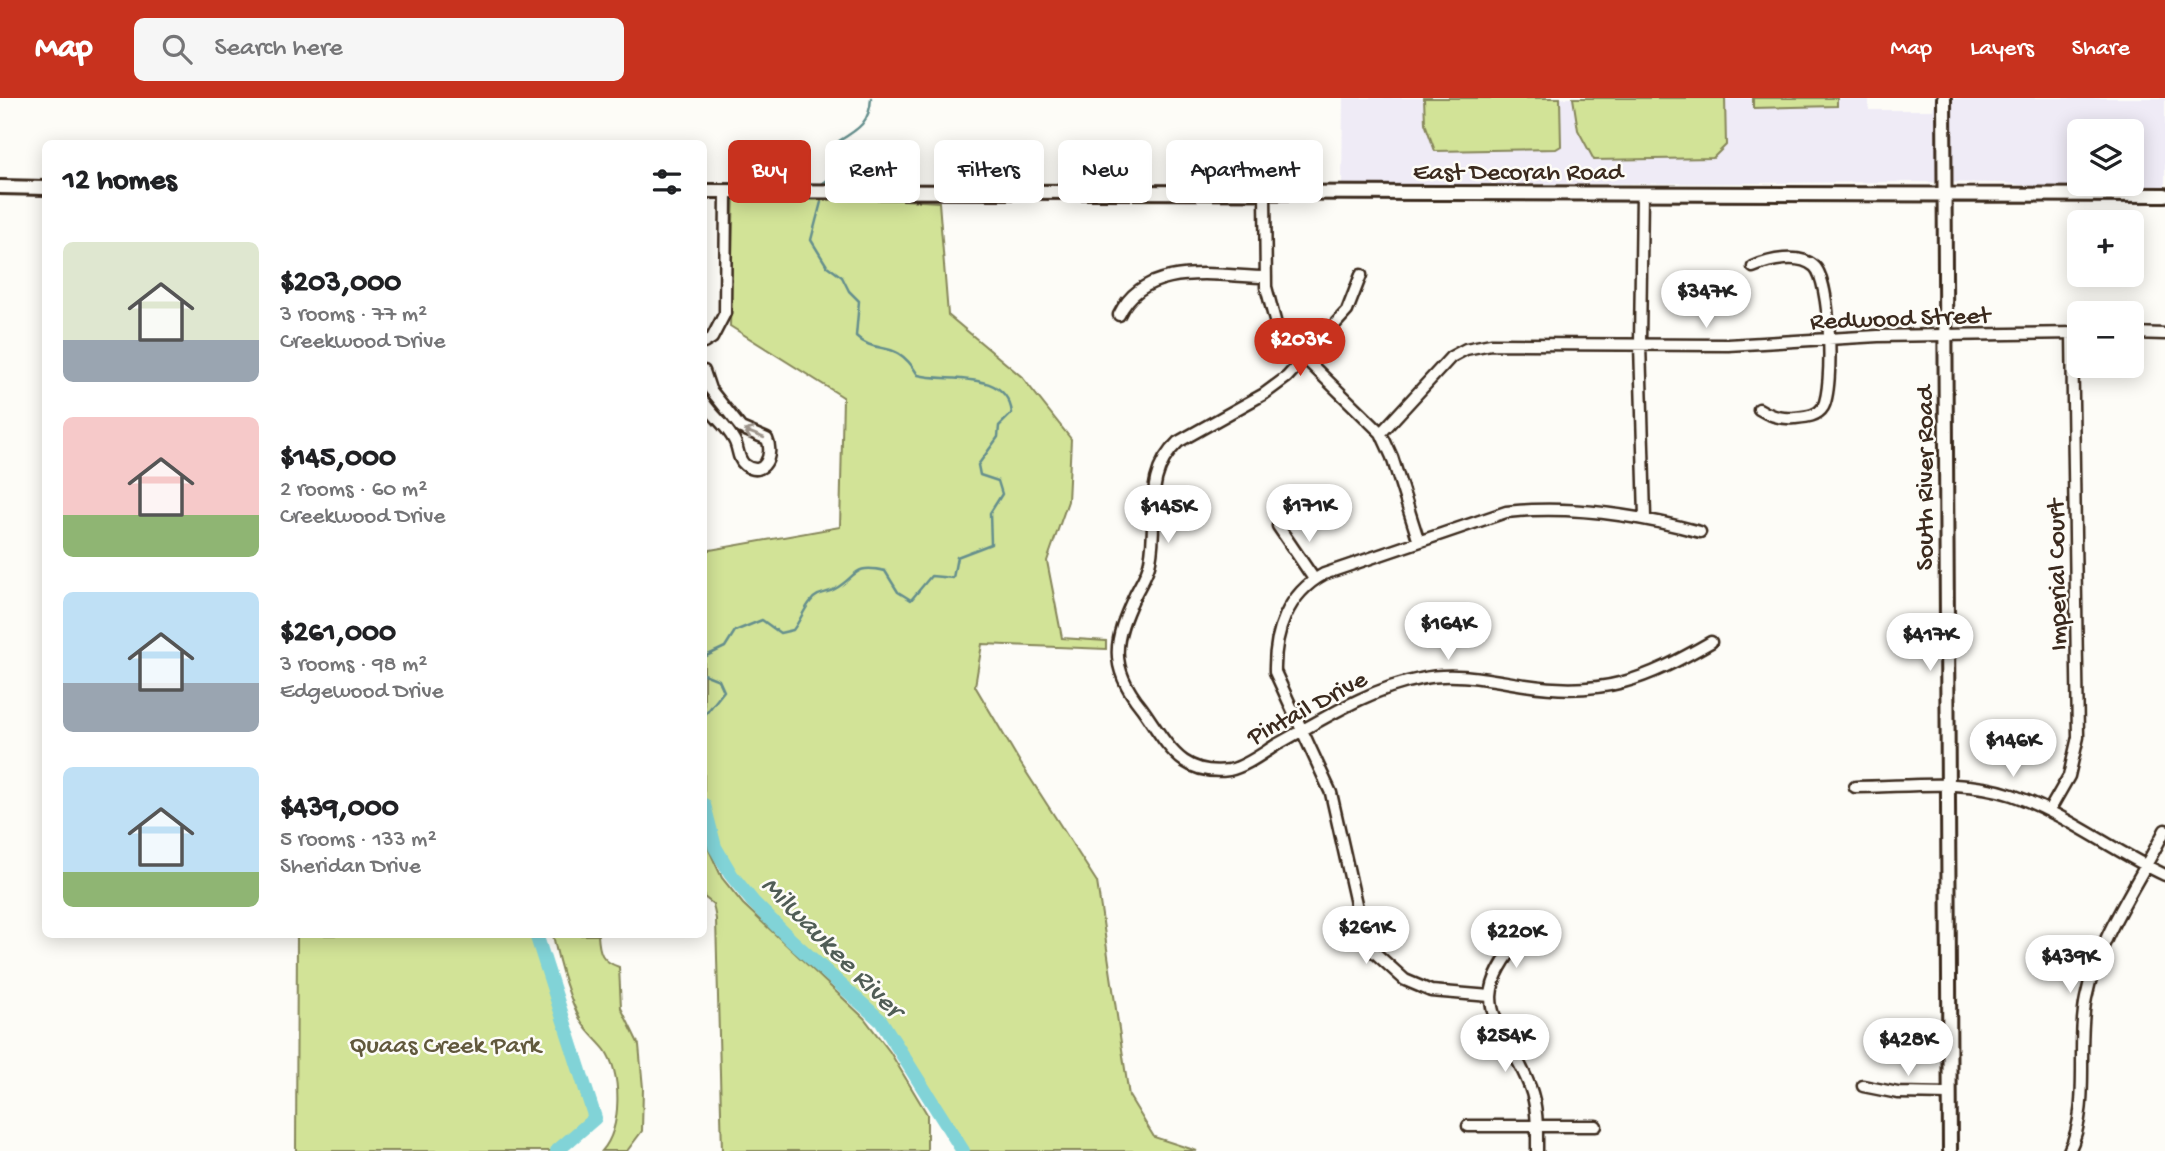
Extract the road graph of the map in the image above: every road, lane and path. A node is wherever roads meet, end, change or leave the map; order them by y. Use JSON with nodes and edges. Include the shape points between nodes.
{"nodes":[{"id":1,"x":1944,"y":98,"type":"edge"},
{"id":2,"x":0,"y":187,"type":"edge"},
{"id":3,"x":42,"y":188,"type":"edge"},
{"id":4,"x":707,"y":191,"type":"edge"},
{"id":5,"x":726,"y":191,"type":"junction"},
{"id":6,"x":1166,"y":192,"type":"edge"},
{"id":7,"x":1323,"y":192,"type":"edge"},
{"id":8,"x":1642,"y":193,"type":"junction"},
{"id":9,"x":1944,"y":195,"type":"junction"},
{"id":10,"x":2165,"y":195,"type":"edge"},
{"id":11,"x":1265,"y":203,"type":"edge"},
{"id":12,"x":1753,"y":267,"type":"dead end"},
{"id":13,"x":1362,"y":275,"type":"dead end"},
{"id":14,"x":1266,"y":277,"type":"junction"},
{"id":15,"x":1119,"y":315,"type":"dead end"},
{"id":16,"x":2067,"y":333,"type":"edge"},
{"id":17,"x":2144,"y":333,"type":"edge"},
{"id":18,"x":2165,"y":334,"type":"edge"},
{"id":19,"x":1946,"y":335,"type":"junction"},
{"id":20,"x":1828,"y":340,"type":"junction"},
{"id":21,"x":707,"y":341,"type":"edge"},
{"id":22,"x":1640,"y":344,"type":"junction"},
{"id":23,"x":1304,"y":360,"type":"junction"},
{"id":24,"x":2076,"y":378,"type":"edge"},
{"id":25,"x":707,"y":380,"type":"edge"},
{"id":26,"x":707,"y":406,"type":"edge"},
{"id":27,"x":1759,"y":409,"type":"dead end"},
{"id":28,"x":1381,"y":433,"type":"junction"},
{"id":29,"x":1645,"y":517,"type":"junction"},
{"id":30,"x":1278,"y":526,"type":"dead end"},
{"id":31,"x":1700,"y":532,"type":"dead end"},
{"id":32,"x":1418,"y":540,"type":"junction"},
{"id":33,"x":1314,"y":579,"type":"junction"},
{"id":34,"x":1711,"y":642,"type":"dead end"},
{"id":35,"x":1301,"y":731,"type":"junction"},
{"id":36,"x":1946,"y":786,"type":"junction"},
{"id":37,"x":1855,"y":788,"type":"dead end"},
{"id":38,"x":2049,"y":811,"type":"junction"},
{"id":39,"x":2165,"y":830,"type":"edge"},
{"id":40,"x":2146,"y":867,"type":"junction"},
{"id":41,"x":2165,"y":875,"type":"edge"},
{"id":42,"x":1524,"y":935,"type":"dead end"},
{"id":43,"x":1490,"y":996,"type":"junction"},
{"id":44,"x":1863,"y":1086,"type":"dead end"},
{"id":45,"x":1950,"y":1094,"type":"junction"},
{"id":46,"x":1468,"y":1126,"type":"dead end"},
{"id":47,"x":1537,"y":1126,"type":"junction"},
{"id":48,"x":1596,"y":1126,"type":"dead end"},
{"id":49,"x":1538,"y":1151,"type":"edge"},
{"id":50,"x":1950,"y":1151,"type":"edge"},
{"id":51,"x":2069,"y":1151,"type":"edge"}],
"edges":[{"from":1,"to":9,"type":"street","name":"South River Road"},
{"from":2,"to":3,"type":"street"},
{"from":4,"to":5,"type":"street","name":"East Decorah Road"},
{"from":5,"to":6,"type":"street","name":"East Decorah Road"},
{"from":5,"to":21,"type":"street","via":[[725,313]]},
{"from":7,"to":8,"type":"street","name":"East Decorah Road"},
{"from":8,"to":9,"type":"street","name":"East Decorah Road"},
{"from":8,"to":22,"type":"street"},
{"from":9,"to":10,"type":"street","name":"East Decorah Road"},
{"from":9,"to":19,"type":"street","name":"South River Road"},
{"from":11,"to":14,"type":"street"},
{"from":12,"to":20,"type":"street","via":[[1768,260],[1803,260],[1816,267],[1825,285]]},
{"from":13,"to":23,"type":"street","via":[[1348,312]]},
{"from":14,"to":15,"type":"street","via":[[1166,276],[1135,291]]},
{"from":14,"to":23,"type":"street","via":[[1278,332]]},
{"from":16,"to":19,"type":"street","name":"Redwood Street"},
{"from":17,"to":18,"type":"street"},
{"from":19,"to":20,"type":"street","name":"Redwood Street"},
{"from":19,"to":36,"type":"street","name":"South River Road"},
{"from":20,"to":22,"type":"street","name":"Redwood Street"},
{"from":20,"to":27,"type":"street","via":[[1829,391],[1822,409],[1812,416],[1791,419],[1769,416]]},
{"from":22,"to":28,"type":"street","name":"Redwood Street","via":[[1490,344],[1466,349],[1441,366]]},
{"from":22,"to":29,"type":"street"},
{"from":23,"to":28,"type":"street"},
{"from":23,"to":35,"type":"street","name":"Pintail Drive","via":[[1264,394],[1178,442],[1167,453],[1156,471],[1150,565],[1122,621],[1116,645],[1118,668],[1130,693],[1183,761],[1205,770],[1232,769]]},
{"from":24,"to":38,"type":"street","name":"Imperial Court","via":[[2078,737],[2069,776]]},
{"from":26,"to":25,"type":"street","one_way":true,"via":[[736,442],[740,460],[747,467],[766,465],[771,456],[767,439],[741,428]]},
{"from":28,"to":32,"type":"street"},
{"from":29,"to":31,"type":"street"},
{"from":29,"to":32,"type":"street","via":[[1537,509],[1506,512]]},
{"from":30,"to":33,"type":"street"},
{"from":32,"to":33,"type":"street"},
{"from":33,"to":35,"type":"street","via":[[1282,619],[1275,650],[1275,672]]},
{"from":34,"to":35,"type":"street","name":"Pintail Drive","via":[[1667,667],[1623,684],[1570,690],[1476,676],[1423,678],[1370,695]]},
{"from":35,"to":43,"type":"street","via":[[1331,793],[1360,917],[1373,951],[1405,980],[1431,991]]},
{"from":36,"to":37,"type":"street"},
{"from":36,"to":38,"type":"street","via":[[2010,794]]},
{"from":36,"to":45,"type":"street","name":"South River Road"},
{"from":38,"to":40,"type":"street"},
{"from":39,"to":40,"type":"street"},
{"from":40,"to":41,"type":"street"},
{"from":40,"to":51,"type":"street","via":[[2095,961],[2080,1034],[2080,1117]]},
{"from":42,"to":43,"type":"street","via":[[1502,963]]},
{"from":43,"to":47,"type":"street","via":[[1494,1021],[1529,1085]]},
{"from":44,"to":45,"type":"street","via":[[1898,1093]]},
{"from":45,"to":50,"type":"street","name":"South River Road"},
{"from":46,"to":47,"type":"street"},
{"from":47,"to":48,"type":"street"},
{"from":47,"to":49,"type":"street"}]}
